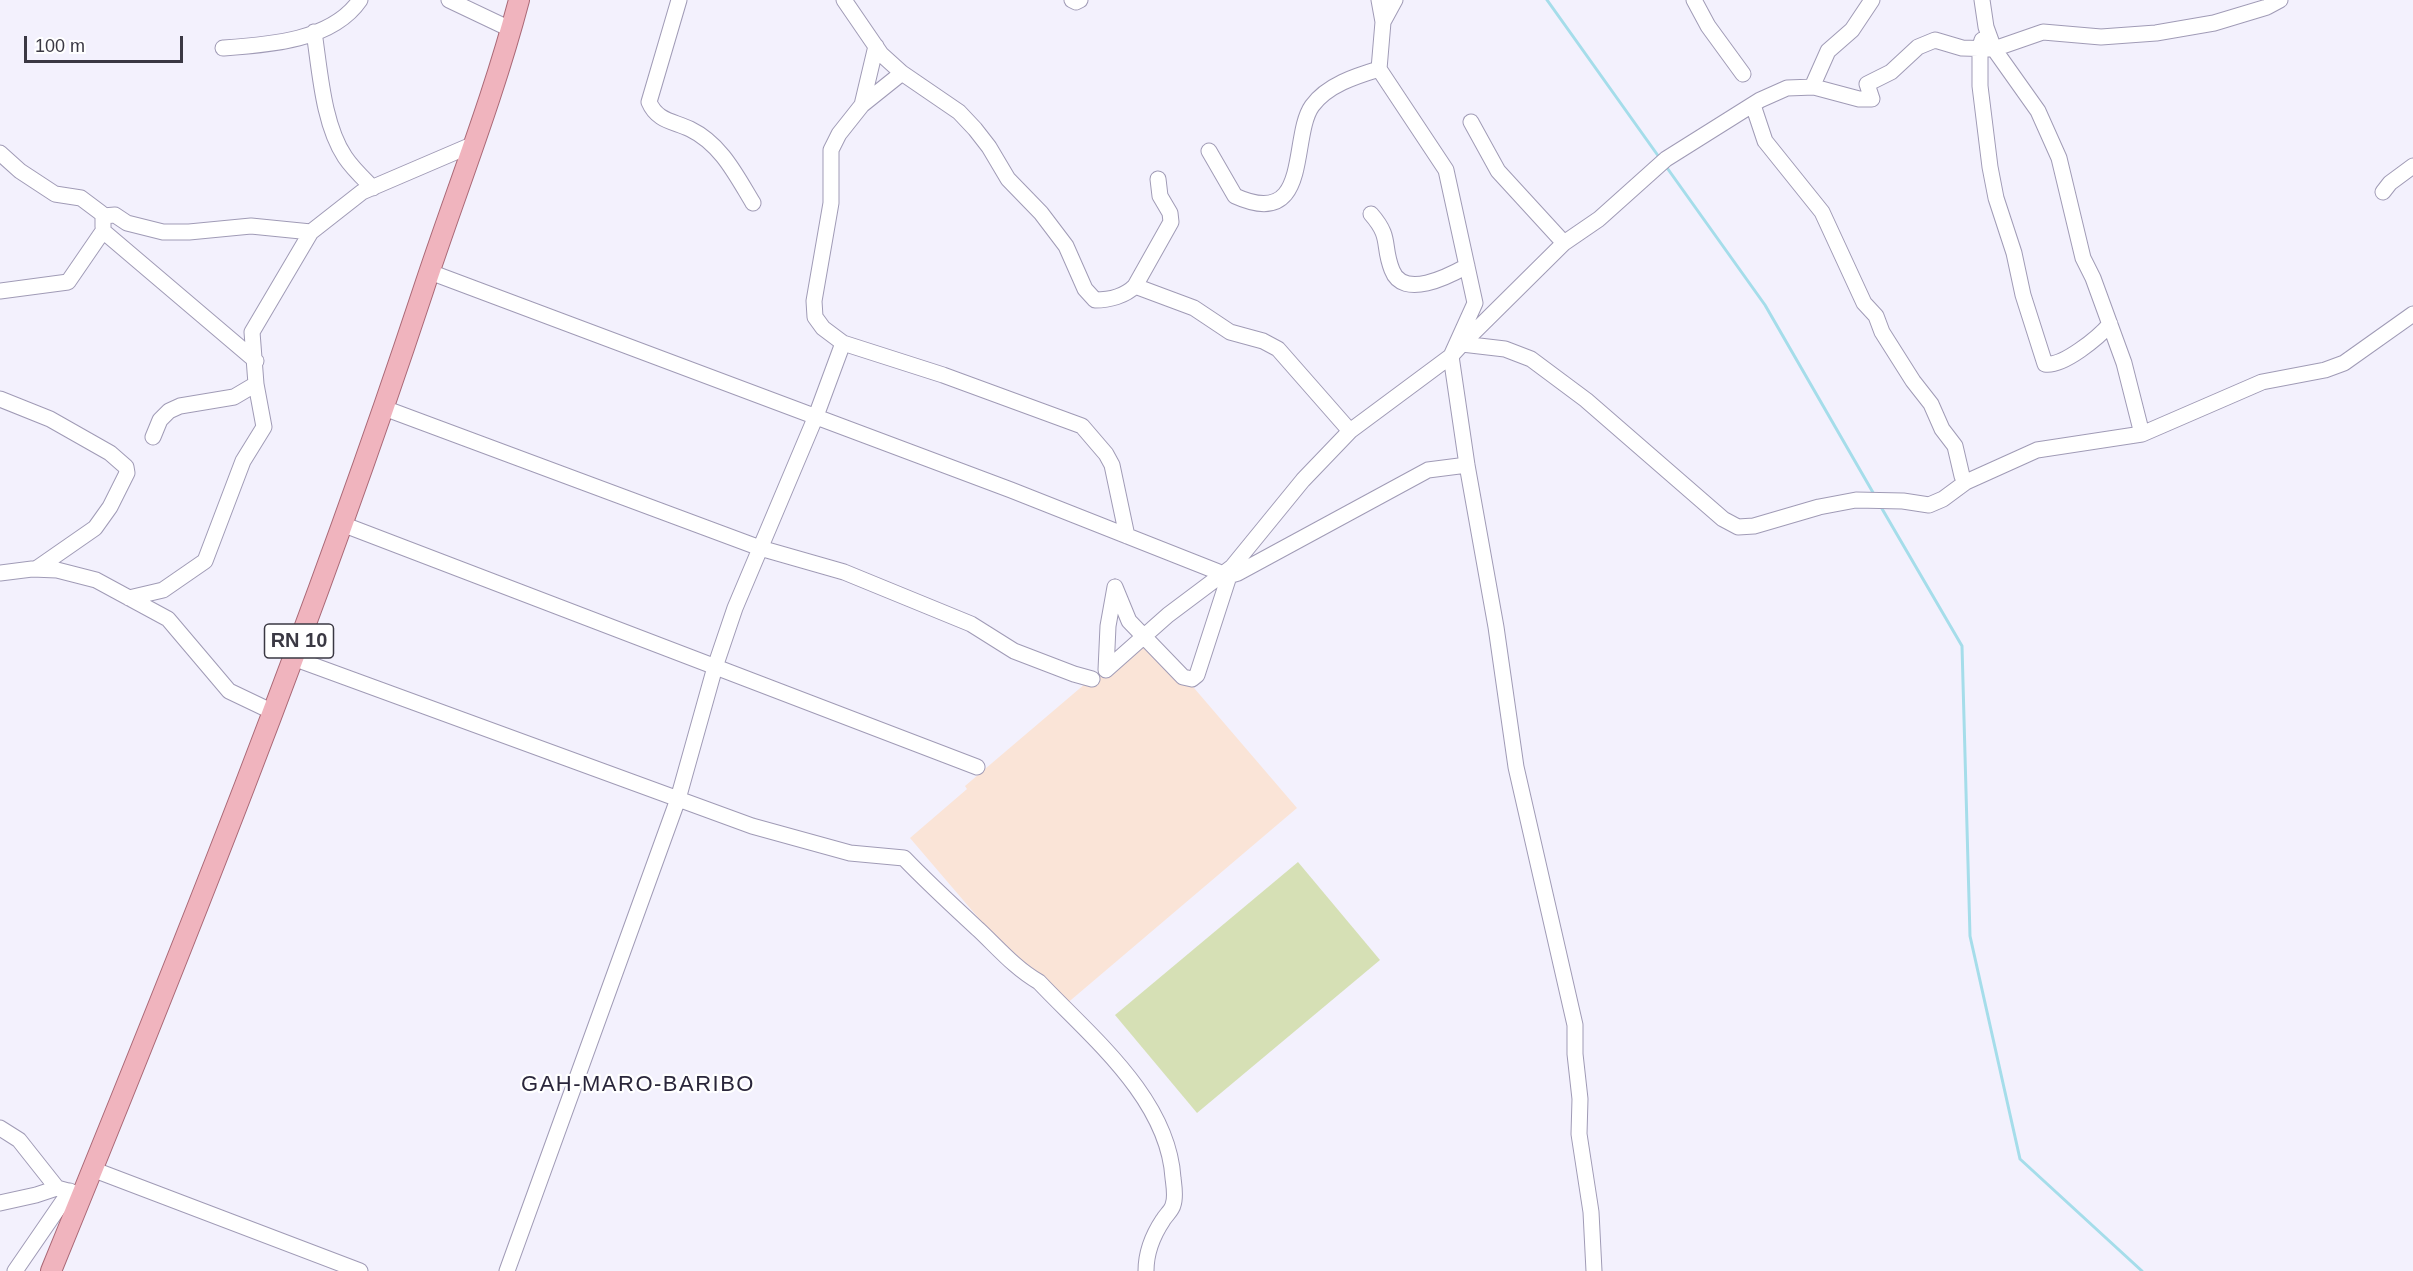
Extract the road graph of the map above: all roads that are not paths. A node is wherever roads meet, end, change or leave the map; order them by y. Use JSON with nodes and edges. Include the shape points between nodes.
{"nodes":[{"id":1,"x":360,"y":0,"type":"edge"},
{"id":2,"x":449,"y":0,"type":"edge"},
{"id":3,"x":519,"y":0,"type":"edge"},
{"id":4,"x":680,"y":0,"type":"edge"},
{"id":5,"x":844,"y":0,"type":"edge"},
{"id":6,"x":1072,"y":0,"type":"edge"},
{"id":7,"x":1080,"y":0,"type":"edge"},
{"id":8,"x":1380,"y":0,"type":"edge"},
{"id":9,"x":1395,"y":0,"type":"edge"},
{"id":10,"x":1694,"y":0,"type":"edge"},
{"id":11,"x":1872,"y":0,"type":"edge"},
{"id":12,"x":1982,"y":0,"type":"edge"},
{"id":13,"x":2280,"y":0,"type":"edge"},
{"id":14,"x":1383,"y":22,"type":"junction"},
{"id":15,"x":510,"y":29,"type":"junction"},
{"id":16,"x":314,"y":32,"type":"junction"},
{"id":17,"x":876,"y":46,"type":"junction"},
{"id":18,"x":223,"y":48,"type":"dead end"},
{"id":19,"x":1987,"y":48,"type":"junction"},
{"id":20,"x":1379,"y":69,"type":"junction"},
{"id":21,"x":902,"y":73,"type":"junction"},
{"id":22,"x":1743,"y":74,"type":"dead end"},
{"id":23,"x":1812,"y":87,"type":"junction"},
{"id":24,"x":862,"y":105,"type":"junction"},
{"id":25,"x":1753,"y":105,"type":"junction"},
{"id":26,"x":1471,"y":122,"type":"dead end"},
{"id":27,"x":474,"y":144,"type":"junction"},
{"id":28,"x":1209,"y":151,"type":"dead end"},
{"id":29,"x":0,"y":153,"type":"edge"},
{"id":30,"x":2413,"y":166,"type":"edge"},
{"id":31,"x":1158,"y":178,"type":"dead end"},
{"id":32,"x":373,"y":188,"type":"junction"},
{"id":33,"x":2383,"y":192,"type":"dead end"},
{"id":34,"x":753,"y":203,"type":"dead end"},
{"id":35,"x":1371,"y":214,"type":"dead end"},
{"id":36,"x":103,"y":224,"type":"junction"},
{"id":37,"x":311,"y":232,"type":"junction"},
{"id":38,"x":1564,"y":243,"type":"junction"},
{"id":39,"x":1467,"y":266,"type":"junction"},
{"id":40,"x":430,"y":272,"type":"junction"},
{"id":41,"x":1135,"y":286,"type":"junction"},
{"id":42,"x":0,"y":291,"type":"edge"},
{"id":43,"x":2413,"y":314,"type":"edge"},
{"id":44,"x":2110,"y":324,"type":"junction"},
{"id":45,"x":843,"y":343,"type":"junction"},
{"id":46,"x":1462,"y":344,"type":"junction"},
{"id":47,"x":1451,"y":356,"type":"junction"},
{"id":48,"x":256,"y":361,"type":"junction"},
{"id":49,"x":256,"y":384,"type":"junction"},
{"id":50,"x":0,"y":399,"type":"edge"},
{"id":51,"x":384,"y":408,"type":"junction"},
{"id":52,"x":816,"y":416,"type":"junction"},
{"id":53,"x":1350,"y":431,"type":"junction"},
{"id":54,"x":2142,"y":434,"type":"junction"},
{"id":55,"x":153,"y":437,"type":"dead end"},
{"id":56,"x":1467,"y":465,"type":"junction"},
{"id":57,"x":1966,"y":482,"type":"junction"},
{"id":58,"x":342,"y":524,"type":"junction"},
{"id":59,"x":1127,"y":536,"type":"junction"},
{"id":60,"x":760,"y":548,"type":"junction"},
{"id":61,"x":36,"y":569,"type":"junction"},
{"id":62,"x":1227,"y":572,"type":"junction"},
{"id":63,"x":0,"y":573,"type":"edge"},
{"id":64,"x":129,"y":598,"type":"junction"},
{"id":65,"x":1144,"y":637,"type":"junction"},
{"id":66,"x":293,"y":658,"type":"junction"},
{"id":67,"x":716,"y":667,"type":"junction"},
{"id":68,"x":1092,"y":679,"type":"dead end"},
{"id":69,"x":273,"y":712,"type":"junction"},
{"id":70,"x":977,"y":767,"type":"dead end"},
{"id":71,"x":678,"y":799,"type":"junction"},
{"id":72,"x":0,"y":1128,"type":"edge"},
{"id":73,"x":92,"y":1169,"type":"junction"},
{"id":74,"x":70,"y":1191,"type":"junction"},
{"id":75,"x":0,"y":1203,"type":"edge"},
{"id":76,"x":15,"y":1271,"type":"edge"},
{"id":77,"x":51,"y":1271,"type":"edge"},
{"id":78,"x":360,"y":1271,"type":"edge"},
{"id":79,"x":507,"y":1271,"type":"edge"},
{"id":80,"x":1146,"y":1271,"type":"edge"},
{"id":81,"x":1594,"y":1271,"type":"edge"}],
"edges":[{"from":1,"to":16,"type":"street","via":[[343,19]]},
{"from":2,"to":15,"type":"street"},
{"from":3,"to":15,"type":"main road","number":"RN 10"},
{"from":4,"to":34,"type":"street","via":[[649,102],[659,117],[689,129],[716,147]]},
{"from":5,"to":17,"type":"street"},
{"from":6,"to":7,"type":"street"},
{"from":8,"to":14,"type":"street"},
{"from":9,"to":14,"type":"street"},
{"from":10,"to":22,"type":"street"},
{"from":11,"to":23,"type":"street","via":[[1852,30],[1828,51]]},
{"from":12,"to":19,"type":"street"},
{"from":13,"to":19,"type":"street","via":[[2238,16],[2180,29],[2101,37],[2043,32]]},
{"from":14,"to":20,"type":"street"},
{"from":15,"to":27,"type":"main road","number":"RN 10"},
{"from":16,"to":18,"type":"street","via":[[262,46]]},
{"from":16,"to":32,"type":"street","via":[[333,133],[344,156]]},
{"from":17,"to":21,"type":"street"},
{"from":17,"to":24,"type":"street"},
{"from":19,"to":23,"type":"street","via":[[1962,48],[1935,40],[1918,47],[1891,72],[1866,84],[1872,99]]},
{"from":19,"to":44,"type":"street","via":[[2038,111],[2056,150],[2083,258]]},
{"from":19,"to":44,"type":"street","via":[[1981,105],[1996,198],[2045,364],[2056,364],[2074,353]]},
{"from":20,"to":28,"type":"street","via":[[1352,77],[1313,105],[1307,115],[1293,177],[1286,193],[1276,201],[1235,196]]},
{"from":20,"to":39,"type":"street","via":[[1446,170]]},
{"from":21,"to":24,"type":"street"},
{"from":21,"to":41,"type":"street","via":[[959,112],[975,129],[1008,179],[1066,246],[1089,295],[1102,300],[1127,293]]},
{"from":23,"to":25,"type":"street","via":[[1787,88]]},
{"from":24,"to":45,"type":"street","via":[[838,134],[831,150],[831,203],[813,301],[815,317]]},
{"from":25,"to":38,"type":"street","via":[[1666,159],[1599,219]]},
{"from":25,"to":57,"type":"street","via":[[1765,141],[1822,212],[1864,303],[1876,316],[1882,332],[1955,446]]},
{"from":26,"to":38,"type":"street","via":[[1498,171]]},
{"from":27,"to":32,"type":"street"},
{"from":27,"to":40,"type":"main road","number":"RN 10"},
{"from":29,"to":36,"type":"street","via":[[55,194],[81,198]]},
{"from":30,"to":33,"type":"street"},
{"from":31,"to":41,"type":"street","via":[[1160,196],[1171,222]]},
{"from":32,"to":37,"type":"street","via":[[362,192]]},
{"from":35,"to":39,"type":"street","via":[[1382,226],[1392,272],[1399,281],[1418,284],[1442,279]]},
{"from":36,"to":37,"type":"street","via":[[115,215],[127,223],[163,232],[251,226]]},
{"from":36,"to":42,"type":"street","via":[[68,282]]},
{"from":36,"to":48,"type":"street"},
{"from":37,"to":48,"type":"street","via":[[252,332]]},
{"from":38,"to":46,"type":"street"},
{"from":39,"to":47,"type":"street","via":[[1475,303]]},
{"from":40,"to":51,"type":"main road","number":"RN 10"},
{"from":40,"to":52,"type":"street"},
{"from":41,"to":53,"type":"street","via":[[1194,308],[1230,332],[1278,349]]},
{"from":43,"to":54,"type":"street","via":[[2344,363],[2262,382]]},
{"from":44,"to":54,"type":"street"},
{"from":45,"to":52,"type":"street"},
{"from":45,"to":59,"type":"street","via":[[1082,426],[1112,465]]},
{"from":46,"to":47,"type":"street"},
{"from":46,"to":57,"type":"street","via":[[1505,349],[1531,359],[1586,400],[1723,519],[1738,527],[1856,500],[1929,505]]},
{"from":47,"to":53,"type":"street"},
{"from":47,"to":56,"type":"street"},
{"from":48,"to":49,"type":"street"},
{"from":49,"to":55,"type":"street","via":[[234,397],[169,411]]},
{"from":49,"to":64,"type":"street","via":[[264,427],[243,461],[205,561],[163,590]]},
{"from":50,"to":61,"type":"street","via":[[50,419],[110,453],[126,467],[127,473],[101,521]]},
{"from":51,"to":58,"type":"main road","number":"RN 10"},
{"from":51,"to":60,"type":"street"},
{"from":52,"to":59,"type":"street"},
{"from":52,"to":60,"type":"street"},
{"from":53,"to":62,"type":"street","via":[[1303,480]]},
{"from":54,"to":57,"type":"street","via":[[2037,450]]},
{"from":56,"to":62,"type":"street","via":[[1428,470]]},
{"from":56,"to":81,"type":"street","via":[[1516,767],[1575,1025],[1580,1134],[1591,1212]]},
{"from":58,"to":66,"type":"main road","number":"RN 10"},
{"from":58,"to":67,"type":"street"},
{"from":59,"to":62,"type":"street"},
{"from":60,"to":67,"type":"street"},
{"from":60,"to":68,"type":"street","via":[[844,572],[970,624],[1014,651]]},
{"from":61,"to":63,"type":"street"},
{"from":61,"to":64,"type":"street","via":[[96,580]]},
{"from":62,"to":65,"type":"street"},
{"from":62,"to":65,"type":"street","via":[[1197,675],[1183,676]]},
{"from":64,"to":69,"type":"street","via":[[168,619],[230,690]]},
{"from":65,"to":65,"type":"street","via":[[1106,670],[1115,587],[1129,621]]},
{"from":66,"to":69,"type":"main road","number":"RN 10"},
{"from":66,"to":71,"type":"street"},
{"from":67,"to":70,"type":"street"},
{"from":67,"to":71,"type":"street"},
{"from":69,"to":73,"type":"main road","number":"RN 10"},
{"from":71,"to":79,"type":"street"},
{"from":71,"to":80,"type":"street","via":[[752,826],[849,853],[904,858],[1002,953],[1039,982],[1134,1084],[1165,1136],[1172,1167],[1173,1206],[1150,1243]]},
{"from":72,"to":74,"type":"street","via":[[19,1140]]},
{"from":73,"to":74,"type":"main road","number":"RN 10"},
{"from":73,"to":78,"type":"street"},
{"from":74,"to":75,"type":"street"},
{"from":74,"to":76,"type":"street"},
{"from":74,"to":77,"type":"main road","number":"RN 10"}]}
